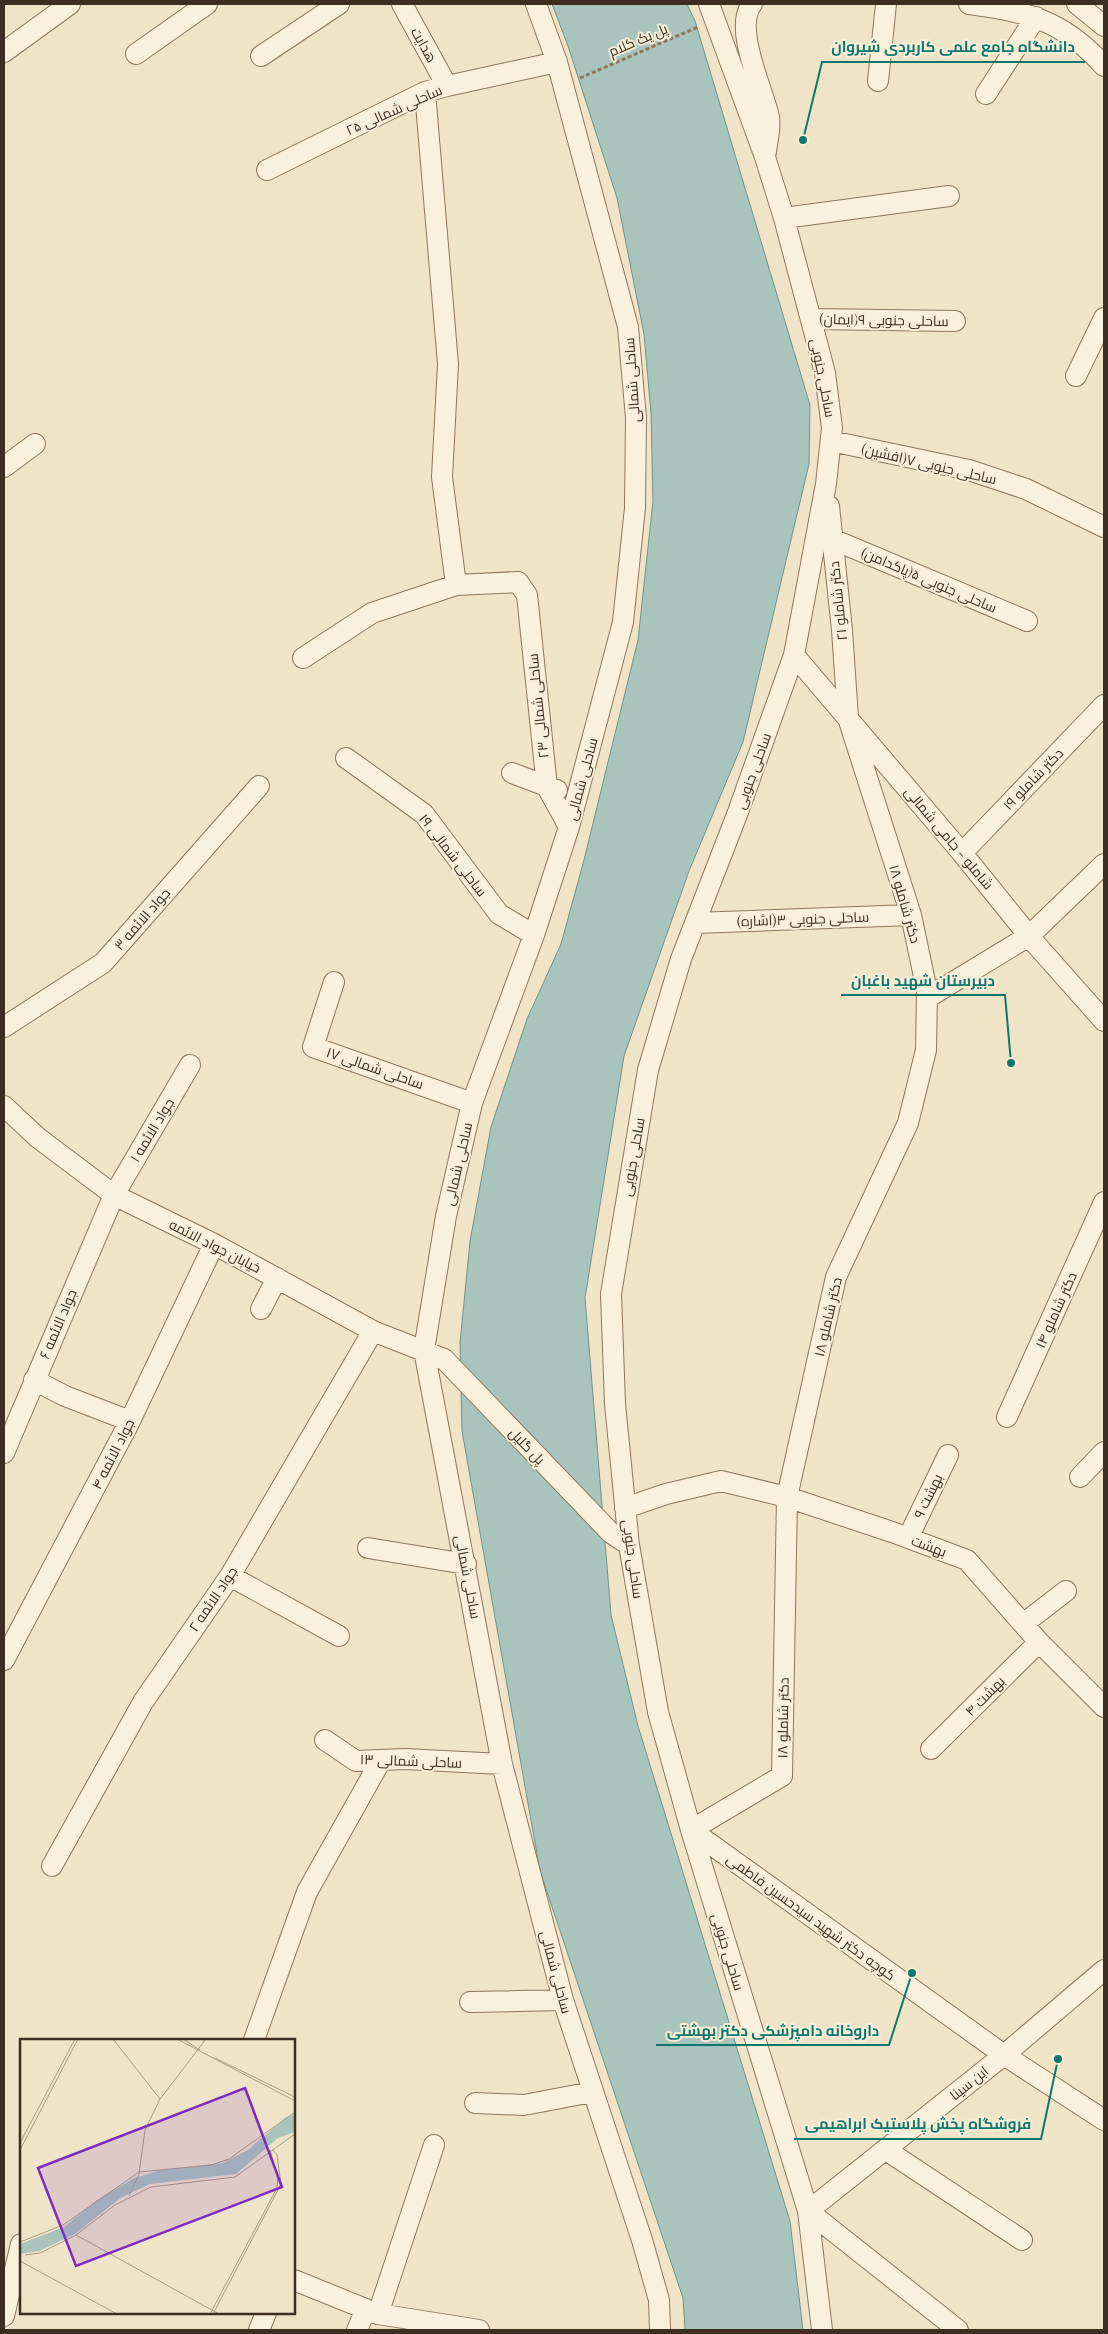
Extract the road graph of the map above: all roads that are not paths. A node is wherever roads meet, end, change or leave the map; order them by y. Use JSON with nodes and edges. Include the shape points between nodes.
{"nodes":[{"id":1,"x":70,"y":4,"type":"edge"},
{"id":2,"x":207,"y":4,"type":"edge"},
{"id":3,"x":339,"y":4,"type":"edge"},
{"id":4,"x":402,"y":4,"type":"edge"},
{"id":5,"x":536,"y":4,"type":"edge"},
{"id":6,"x":709,"y":4,"type":"edge"},
{"id":7,"x":752,"y":4,"type":"edge"},
{"id":8,"x":886,"y":4,"type":"edge"},
{"id":9,"x":968,"y":4,"type":"edge"},
{"id":10,"x":1080,"y":4,"type":"edge"},
{"id":11,"x":1036,"y":17,"type":"junction"},
{"id":12,"x":1104,"y":26,"type":"edge"},
{"id":13,"x":9,"y":48,"type":"edge"},
{"id":14,"x":136,"y":54,"type":"dead end"},
{"id":15,"x":261,"y":56,"type":"dead end"},
{"id":16,"x":557,"y":62,"type":"junction"},
{"id":17,"x":1104,"y":66,"type":"edge"},
{"id":18,"x":878,"y":81,"type":"dead end"},
{"id":19,"x":447,"y":86,"type":"junction"},
{"id":20,"x":425,"y":92,"type":"junction"},
{"id":21,"x":986,"y":94,"type":"dead end"},
{"id":22,"x":765,"y":157,"type":"junction"},
{"id":23,"x":267,"y":170,"type":"dead end"},
{"id":24,"x":949,"y":196,"type":"dead end"},
{"id":25,"x":784,"y":218,"type":"junction"},
{"id":26,"x":1104,"y":318,"type":"edge"},
{"id":27,"x":812,"y":319,"type":"junction"},
{"id":28,"x":956,"y":321,"type":"dead end"},
{"id":29,"x":1076,"y":376,"type":"dead end"},
{"id":30,"x":831,"y":441,"type":"junction"},
{"id":31,"x":35,"y":444,"type":"dead end"},
{"id":32,"x":4,"y":467,"type":"edge"},
{"id":33,"x":826,"y":484,"type":"junction"},
{"id":34,"x":1104,"y":527,"type":"edge"},
{"id":35,"x":832,"y":539,"type":"junction"},
{"id":36,"x":456,"y":585,"type":"junction"},
{"id":37,"x":1026,"y":621,"type":"dead end"},
{"id":38,"x":794,"y":655,"type":"junction"},
{"id":39,"x":303,"y":658,"type":"dead end"},
{"id":40,"x":1104,"y":705,"type":"edge"},
{"id":41,"x":848,"y":718,"type":"junction"},
{"id":42,"x":346,"y":758,"type":"dead end"},
{"id":43,"x":512,"y":773,"type":"dead end"},
{"id":44,"x":260,"y":786,"type":"dead end"},
{"id":45,"x":547,"y":787,"type":"junction"},
{"id":46,"x":577,"y":798,"type":"junction"},
{"id":47,"x":569,"y":827,"type":"junction"},
{"id":48,"x":962,"y":853,"type":"junction"},
{"id":49,"x":1104,"y":864,"type":"edge"},
{"id":50,"x":911,"y":915,"type":"junction"},
{"id":51,"x":696,"y":923,"type":"junction"},
{"id":52,"x":534,"y":935,"type":"junction"},
{"id":53,"x":1028,"y":936,"type":"junction"},
{"id":54,"x":334,"y":982,"type":"dead end"},
{"id":55,"x":927,"y":998,"type":"junction"},
{"id":56,"x":1104,"y":1021,"type":"edge"},
{"id":57,"x":4,"y":1027,"type":"edge"},
{"id":58,"x":190,"y":1065,"type":"dead end"},
{"id":59,"x":472,"y":1103,"type":"junction"},
{"id":60,"x":4,"y":1106,"type":"edge"},
{"id":61,"x":114,"y":1195,"type":"junction"},
{"id":62,"x":1104,"y":1202,"type":"edge"},
{"id":63,"x":214,"y":1244,"type":"junction"},
{"id":64,"x":277,"y":1278,"type":"junction"},
{"id":65,"x":261,"y":1309,"type":"dead end"},
{"id":66,"x":373,"y":1331,"type":"junction"},
{"id":67,"x":424,"y":1350,"type":"junction"},
{"id":68,"x":444,"y":1359,"type":"joint"},
{"id":69,"x":34,"y":1380,"type":"junction"},
{"id":70,"x":1007,"y":1417,"type":"dead end"},
{"id":71,"x":130,"y":1421,"type":"junction"},
{"id":72,"x":1104,"y":1452,"type":"edge"},
{"id":73,"x":4,"y":1453,"type":"edge"},
{"id":74,"x":948,"y":1455,"type":"dead end"},
{"id":75,"x":1080,"y":1477,"type":"dead end"},
{"id":76,"x":788,"y":1497,"type":"junction"},
{"id":77,"x":625,"y":1508,"type":"junction"},
{"id":78,"x":908,"y":1538,"type":"junction"},
{"id":79,"x":629,"y":1545,"type":"junction"},
{"id":80,"x":368,"y":1548,"type":"dead end"},
{"id":81,"x":466,"y":1564,"type":"junction"},
{"id":82,"x":230,"y":1576,"type":"junction"},
{"id":83,"x":1066,"y":1591,"type":"dead end"},
{"id":84,"x":1023,"y":1624,"type":"junction"},
{"id":85,"x":339,"y":1636,"type":"dead end"},
{"id":86,"x":1039,"y":1642,"type":"junction"},
{"id":87,"x":4,"y":1660,"type":"edge"},
{"id":88,"x":1104,"y":1707,"type":"edge"},
{"id":89,"x":325,"y":1740,"type":"dead end"},
{"id":90,"x":931,"y":1749,"type":"dead end"},
{"id":91,"x":381,"y":1760,"type":"junction"},
{"id":92,"x":502,"y":1764,"type":"junction"},
{"id":93,"x":691,"y":1830,"type":"junction"},
{"id":94,"x":52,"y":1866,"type":"dead end"},
{"id":95,"x":1104,"y":1970,"type":"edge"},
{"id":96,"x":563,"y":2000,"type":"junction"},
{"id":97,"x":470,"y":2002,"type":"dead end"},
{"id":98,"x":254,"y":2039,"type":"edge"},
{"id":99,"x":1004,"y":2055,"type":"junction"},
{"id":100,"x":592,"y":2092,"type":"junction"},
{"id":101,"x":475,"y":2103,"type":"dead end"},
{"id":102,"x":1104,"y":2120,"type":"edge"},
{"id":103,"x":434,"y":2145,"type":"dead end"},
{"id":104,"x":886,"y":2150,"type":"junction"},
{"id":105,"x":808,"y":2211,"type":"junction"},
{"id":106,"x":1022,"y":2240,"type":"dead end"},
{"id":107,"x":20,"y":2248,"type":"edge"},
{"id":108,"x":295,"y":2280,"type":"edge"},
{"id":109,"x":372,"y":2312,"type":"junction"},
{"id":110,"x":266,"y":2314,"type":"edge"},
{"id":111,"x":4,"y":2316,"type":"edge"},
{"id":112,"x":259,"y":2330,"type":"edge"},
{"id":113,"x":357,"y":2330,"type":"edge"},
{"id":114,"x":479,"y":2330,"type":"edge"},
{"id":115,"x":660,"y":2330,"type":"edge"},
{"id":116,"x":822,"y":2330,"type":"edge"},
{"id":117,"x":958,"y":2330,"type":"edge"}],
"edges":[{"from":1,"to":13,"type":"street"},
{"from":2,"to":14,"type":"street"},
{"from":3,"to":15,"type":"street"},
{"from":4,"to":19,"type":"street","name":"هدایت"},
{"from":5,"to":16,"type":"street","name":"ساحلی شمالی"},
{"from":6,"to":22,"type":"street","name":"ساحلی جنوبی"},
{"from":7,"to":22,"type":"street","via":[[747,10],[746,27],[769,119]]},
{"from":8,"to":18,"type":"street"},
{"from":9,"to":11,"type":"street"},
{"from":10,"to":12,"type":"street"},
{"from":11,"to":17,"type":"street","via":[[1064,30]]},
{"from":11,"to":21,"type":"street"},
{"from":16,"to":19,"type":"street","name":"ساحلی شمالی ۲۵"},
{"from":16,"to":46,"type":"street","name":"ساحلی شمالی","via":[[628,327],[636,418],[635,508],[623,622]]},
{"from":19,"to":20,"type":"street","name":"ساحلی شمالی ۲۵"},
{"from":20,"to":23,"type":"street","name":"ساحلی شمالی ۲۵"},
{"from":20,"to":36,"type":"street","via":[[448,364],[442,476]]},
{"from":22,"to":25,"type":"street","name":"ساحلی جنوبی"},
{"from":24,"to":25,"type":"street"},
{"from":25,"to":27,"type":"street","name":"ساحلی جنوبی"},
{"from":26,"to":29,"type":"street"},
{"from":27,"to":28,"type":"street","name":"ساحلی جنوبی ۹(ایمان)"},
{"from":27,"to":30,"type":"street","name":"ساحلی جنوبی","via":[[825,373]]},
{"from":30,"to":33,"type":"street","name":"ساحلی جنوبی"},
{"from":30,"to":34,"type":"street","name":"ساحلی جنوبی ۷(افشین)","via":[[969,470],[1026,488]]},
{"from":31,"to":32,"type":"street"},
{"from":33,"to":35,"type":"street","name":"دکتر شاملو ۲۱"},
{"from":33,"to":38,"type":"street","name":"ساحلی جنوبی"},
{"from":35,"to":37,"type":"street","name":"ساحلی جنوبی ۵(پاکدامن)"},
{"from":35,"to":41,"type":"street","name":"دکتر شاملو ۲۱"},
{"from":36,"to":39,"type":"street","via":[[372,613]]},
{"from":36,"to":45,"type":"street","name":"ساحلی شمالی ۲۳","via":[[518,582],[527,595]]},
{"from":38,"to":41,"type":"street","name":"شاملو - جامی شمالی"},
{"from":38,"to":51,"type":"street","name":"ساحلی جنوبی"},
{"from":40,"to":48,"type":"street","name":"دکتر شاملو ۱۹"},
{"from":41,"to":48,"type":"street","name":"شاملو - جامی شمالی"},
{"from":41,"to":50,"type":"street","name":"دکتر شاملو ۱۸"},
{"from":42,"to":52,"type":"street","name":"ساحلی شمالی ۱۹","via":[[424,814],[499,914]]},
{"from":43,"to":45,"type":"street"},
{"from":44,"to":57,"type":"street","name":"جواد الائمه ۳","via":[[103,963]]},
{"from":45,"to":46,"type":"street"},
{"from":45,"to":47,"type":"street","name":"ساحلی شمالی ۲۳"},
{"from":46,"to":47,"type":"street","name":"ساحلی شمالی"},
{"from":47,"to":52,"type":"street","name":"ساحلی شمالی"},
{"from":48,"to":53,"type":"street","name":"شاملو - جامی شمالی"},
{"from":49,"to":53,"type":"street"},
{"from":50,"to":51,"type":"street","name":"ساحلی جنوبی ۳(اشاره)"},
{"from":50,"to":55,"type":"street","name":"دکتر شاملو ۱۸"},
{"from":51,"to":77,"type":"street","name":"ساحلی جنوبی","via":[[681,959],[648,1070],[611,1294],[615,1404]]},
{"from":52,"to":59,"type":"street","name":"ساحلی شمالی"},
{"from":53,"to":55,"type":"street"},
{"from":53,"to":56,"type":"street","name":"شاملو - جامی شمالی"},
{"from":54,"to":59,"type":"street","name":"ساحلی شمالی ۱۷","via":[[313,1047]]},
{"from":55,"to":76,"type":"street","name":"دکتر شاملو ۱۸","via":[[926,1050],[908,1122],[836,1277]]},
{"from":58,"to":61,"type":"street","name":"جواد الائمه ۱"},
{"from":59,"to":67,"type":"street","name":"ساحلی شمالی","via":[[446,1216]]},
{"from":60,"to":61,"type":"street","name":"خیابان جواد الائمه","via":[[37,1137]]},
{"from":61,"to":63,"type":"street","name":"خیابان جواد الائمه"},
{"from":61,"to":69,"type":"street","name":"جواد الائمه ۶"},
{"from":62,"to":70,"type":"street","name":"دکتر شاملو ۱۴"},
{"from":63,"to":64,"type":"street","name":"خیابان جواد الائمه"},
{"from":63,"to":71,"type":"street","name":"جواد الائمه ۴"},
{"from":64,"to":65,"type":"street"},
{"from":64,"to":66,"type":"street","name":"خیابان جواد الائمه"},
{"from":66,"to":67,"type":"street","name":"خیابان جواد الائمه"},
{"from":66,"to":82,"type":"street","name":"جواد الائمه ۲"},
{"from":67,"to":68,"type":"street","name":"خیابان جواد الائمه"},
{"from":67,"to":81,"type":"street","name":"ساحلی شمالی"},
{"from":68,"to":79,"type":"street","name":"پل گلیل","via":[[611,1533]]},
{"from":69,"to":71,"type":"street"},
{"from":69,"to":73,"type":"street","name":"جواد الائمه ۶"},
{"from":71,"to":87,"type":"street","name":"جواد الائمه ۴"},
{"from":72,"to":75,"type":"street"},
{"from":74,"to":78,"type":"street","name":"بهشت ۹"},
{"from":76,"to":77,"type":"street","name":"بهشت","via":[[721,1481]]},
{"from":76,"to":78,"type":"street","name":"بهشت"},
{"from":76,"to":93,"type":"street","name":"دکتر شاملو ۱۸","via":[[782,1776]]},
{"from":77,"to":79,"type":"street","name":"ساحلی جنوبی"},
{"from":78,"to":84,"type":"street","name":"بهشت","via":[[967,1560]]},
{"from":79,"to":93,"type":"street","name":"ساحلی جنوبی","via":[[658,1712]]},
{"from":80,"to":81,"type":"street"},
{"from":81,"to":92,"type":"street","name":"ساحلی شمالی"},
{"from":82,"to":85,"type":"street"},
{"from":82,"to":94,"type":"street","name":"جواد الائمه ۲","via":[[143,1702]]},
{"from":83,"to":84,"type":"street"},
{"from":84,"to":86,"type":"street","name":"بهشت"},
{"from":86,"to":88,"type":"street","name":"بهشت"},
{"from":86,"to":90,"type":"street","name":"بهشت ۴"},
{"from":89,"to":91,"type":"street","name":"ساحلی شمالی ۱۳","via":[[356,1761]]},
{"from":91,"to":92,"type":"street","name":"ساحلی شمالی ۱۳"},
{"from":91,"to":98,"type":"street","via":[[307,1892]]},
{"from":92,"to":96,"type":"street","name":"ساحلی شمالی"},
{"from":93,"to":99,"type":"street","name":"کوچه دکتر شهید سیدحسین فاطمی"},
{"from":93,"to":105,"type":"street","name":"ساحلی جنوبی"},
{"from":95,"to":99,"type":"street","name":"ابن سینا"},
{"from":96,"to":97,"type":"street"},
{"from":96,"to":100,"type":"street","name":"ساحلی شمالی"},
{"from":99,"to":102,"type":"street","name":"کوچه دکتر شهید سیدحسین فاطمی"},
{"from":99,"to":104,"type":"street","name":"ابن سینا"},
{"from":100,"to":101,"type":"street","via":[[524,2105]]},
{"from":100,"to":115,"type":"street","name":"ساحلی شمالی","via":[[642,2240],[659,2300]]},
{"from":103,"to":109,"type":"street"},
{"from":104,"to":105,"type":"street","name":"ابن سینا"},
{"from":104,"to":106,"type":"street"},
{"from":105,"to":116,"type":"street","name":"ساحلی جنوبی"},
{"from":105,"to":117,"type":"street"},
{"from":107,"to":111,"type":"street"},
{"from":108,"to":109,"type":"street"},
{"from":109,"to":113,"type":"street"},
{"from":109,"to":114,"type":"street"},
{"from":110,"to":112,"type":"street"}]}
